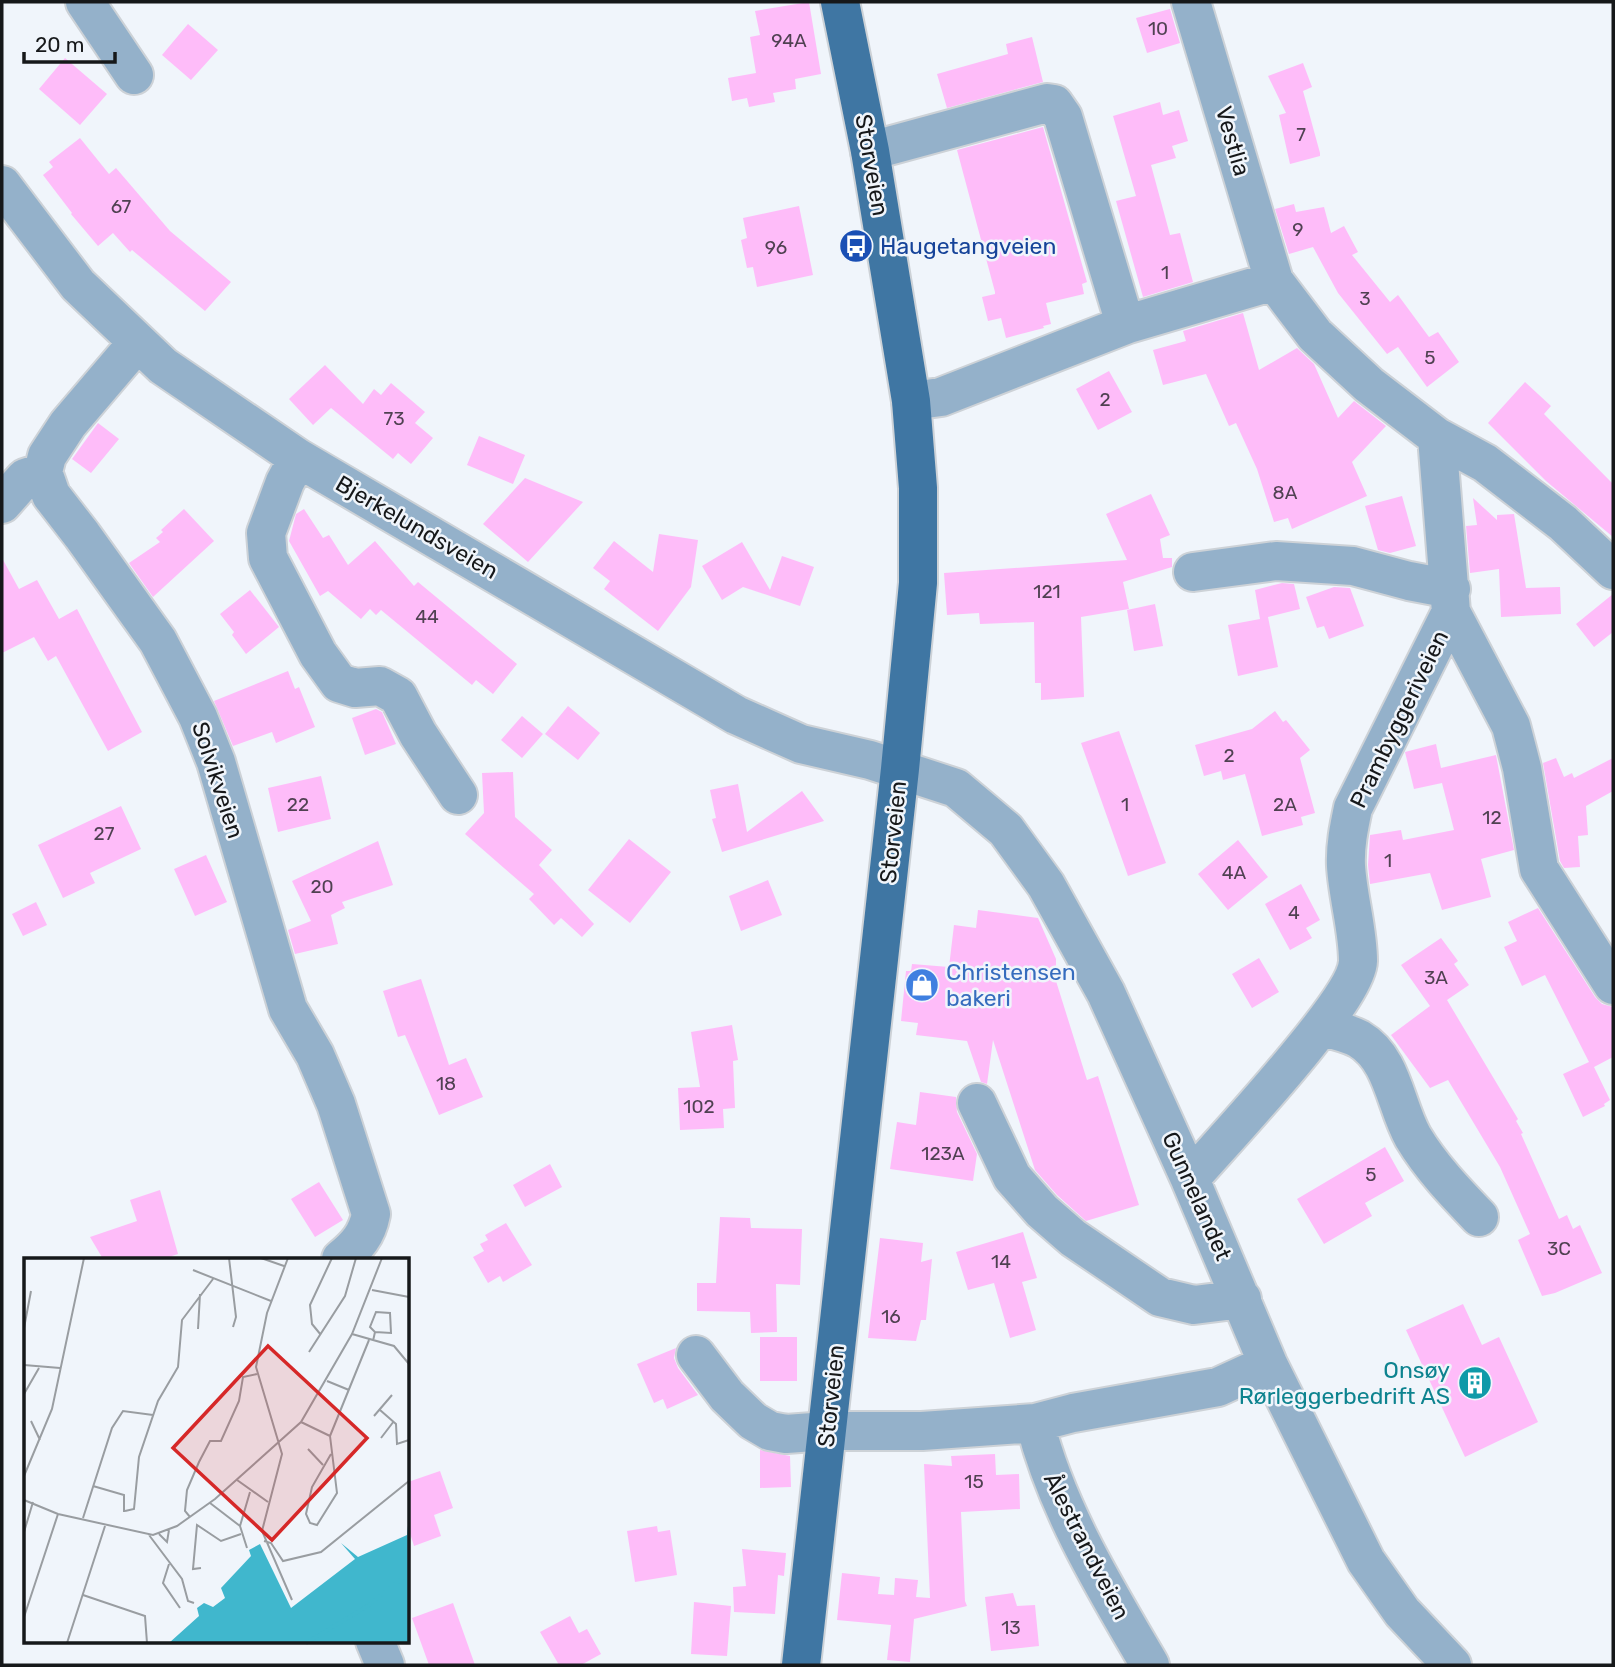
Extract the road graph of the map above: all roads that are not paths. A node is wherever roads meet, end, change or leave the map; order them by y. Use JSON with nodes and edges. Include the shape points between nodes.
{"nodes":[{"id":1,"x":85,"y":2,"type":"edge"},
{"id":2,"x":841,"y":2,"type":"edge"},
{"id":3,"x":1191,"y":2,"type":"edge"},
{"id":4,"x":134,"y":75,"type":"dead end"},
{"id":5,"x":870,"y":151,"type":"junction"},
{"id":6,"x":2,"y":185,"type":"edge"},
{"id":7,"x":1274,"y":281,"type":"junction"},
{"id":8,"x":1128,"y":324,"type":"junction"},
{"id":9,"x":137,"y":343,"type":"junction"},
{"id":10,"x":911,"y":401,"type":"junction"},
{"id":11,"x":1437,"y":437,"type":"junction"},
{"id":12,"x":298,"y":458,"type":"junction"},
{"id":13,"x":43,"y":472,"type":"junction"},
{"id":14,"x":2,"y":504,"type":"edge"},
{"id":15,"x":1613,"y":570,"type":"edge"},
{"id":16,"x":1193,"y":572,"type":"dead end"},
{"id":17,"x":1451,"y":600,"type":"junction"},
{"id":18,"x":900,"y":769,"type":"junction"},
{"id":19,"x":458,"y":795,"type":"dead end"},
{"id":20,"x":1613,"y":985,"type":"edge"},
{"id":21,"x":1322,"y":1027,"type":"junction"},
{"id":22,"x":976,"y":1103,"type":"dead end"},
{"id":23,"x":1190,"y":1179,"type":"junction"},
{"id":24,"x":1479,"y":1217,"type":"dead end"},
{"id":25,"x":342,"y":1258,"type":"edge"},
{"id":26,"x":1242,"y":1298,"type":"junction"},
{"id":27,"x":696,"y":1355,"type":"dead end"},
{"id":28,"x":1268,"y":1364,"type":"junction"},
{"id":29,"x":1034,"y":1423,"type":"junction"},
{"id":30,"x":827,"y":1431,"type":"junction"},
{"id":31,"x":375,"y":1642,"type":"edge"},
{"id":32,"x":384,"y":1665,"type":"edge"},
{"id":33,"x":801,"y":1665,"type":"edge"},
{"id":34,"x":1150,"y":1665,"type":"edge"},
{"id":35,"x":1452,"y":1665,"type":"edge"}],
"edges":[{"from":1,"to":4,"type":"street"},
{"from":2,"to":5,"type":"main road","name":"Storveien"},
{"from":3,"to":7,"type":"street","name":"Vestlia"},
{"from":5,"to":8,"type":"street","via":[[1054,104],[1063,117]]},
{"from":5,"to":10,"type":"main road","name":"Storveien"},
{"from":6,"to":9,"type":"street","name":"Bjerkelundsveien","via":[[78,285]]},
{"from":7,"to":8,"type":"street"},
{"from":7,"to":11,"type":"street","via":[[1315,335],[1369,385]]},
{"from":8,"to":10,"type":"street","via":[[941,397]]},
{"from":9,"to":12,"type":"street","name":"Bjerkelundsveien","via":[[163,366]]},
{"from":9,"to":13,"type":"street","via":[[68,424],[47,456]]},
{"from":10,"to":18,"type":"main road","name":"Storveien","via":[[919,488],[918,583]]},
{"from":11,"to":15,"type":"street","via":[[1495,471],[1563,523]]},
{"from":11,"to":17,"type":"street"},
{"from":12,"to":18,"type":"street","name":"Bjerkelundsveien","via":[[736,715],[802,744]]},
{"from":12,"to":19,"type":"street","via":[[266,533],[268,558],[318,654],[339,682],[355,688],[380,686],[398,696]]},
{"from":13,"to":14,"type":"street","via":[[25,478]]},
{"from":13,"to":25,"type":"street","name":"Solvikveien","via":[[51,495],[158,641],[207,739],[288,1009],[336,1104],[370,1214],[363,1238]]},
{"from":16,"to":17,"type":"street","via":[[1276,561],[1353,566],[1409,581]]},
{"from":17,"to":20,"type":"street","via":[[1511,726],[1539,869]]},
{"from":17,"to":21,"type":"street","name":"Prambyggeriveien","via":[[1353,808],[1346,864],[1358,964],[1348,989]]},
{"from":18,"to":23,"type":"street","name":"Gunnelandet","via":[[956,788],[1006,830],[1046,885],[1106,993]]},
{"from":18,"to":30,"type":"main road","name":"Storveien"},
{"from":21,"to":23,"type":"street","name":"Prambyggeriveien"},
{"from":21,"to":24,"type":"street","via":[[1358,1038],[1374,1051],[1424,1153]]},
{"from":22,"to":26,"type":"street","via":[[1012,1177],[1073,1238],[1160,1297],[1194,1305]]},
{"from":23,"to":26,"type":"street","name":"Gunnelandet"},
{"from":26,"to":28,"type":"street","name":"Gunnelandet"},
{"from":27,"to":30,"type":"street","via":[[738,1408],[770,1431]]},
{"from":28,"to":29,"type":"street","via":[[1218,1387]]},
{"from":28,"to":35,"type":"street","name":"Gunnelandet","via":[[1366,1561],[1402,1612]]},
{"from":29,"to":30,"type":"street","via":[[922,1431]]},
{"from":29,"to":34,"type":"street","name":"Ålestrandveien","via":[[1045,1463],[1076,1532]]},
{"from":30,"to":33,"type":"main road","name":"Storveien"},
{"from":31,"to":32,"type":"street"}]}
